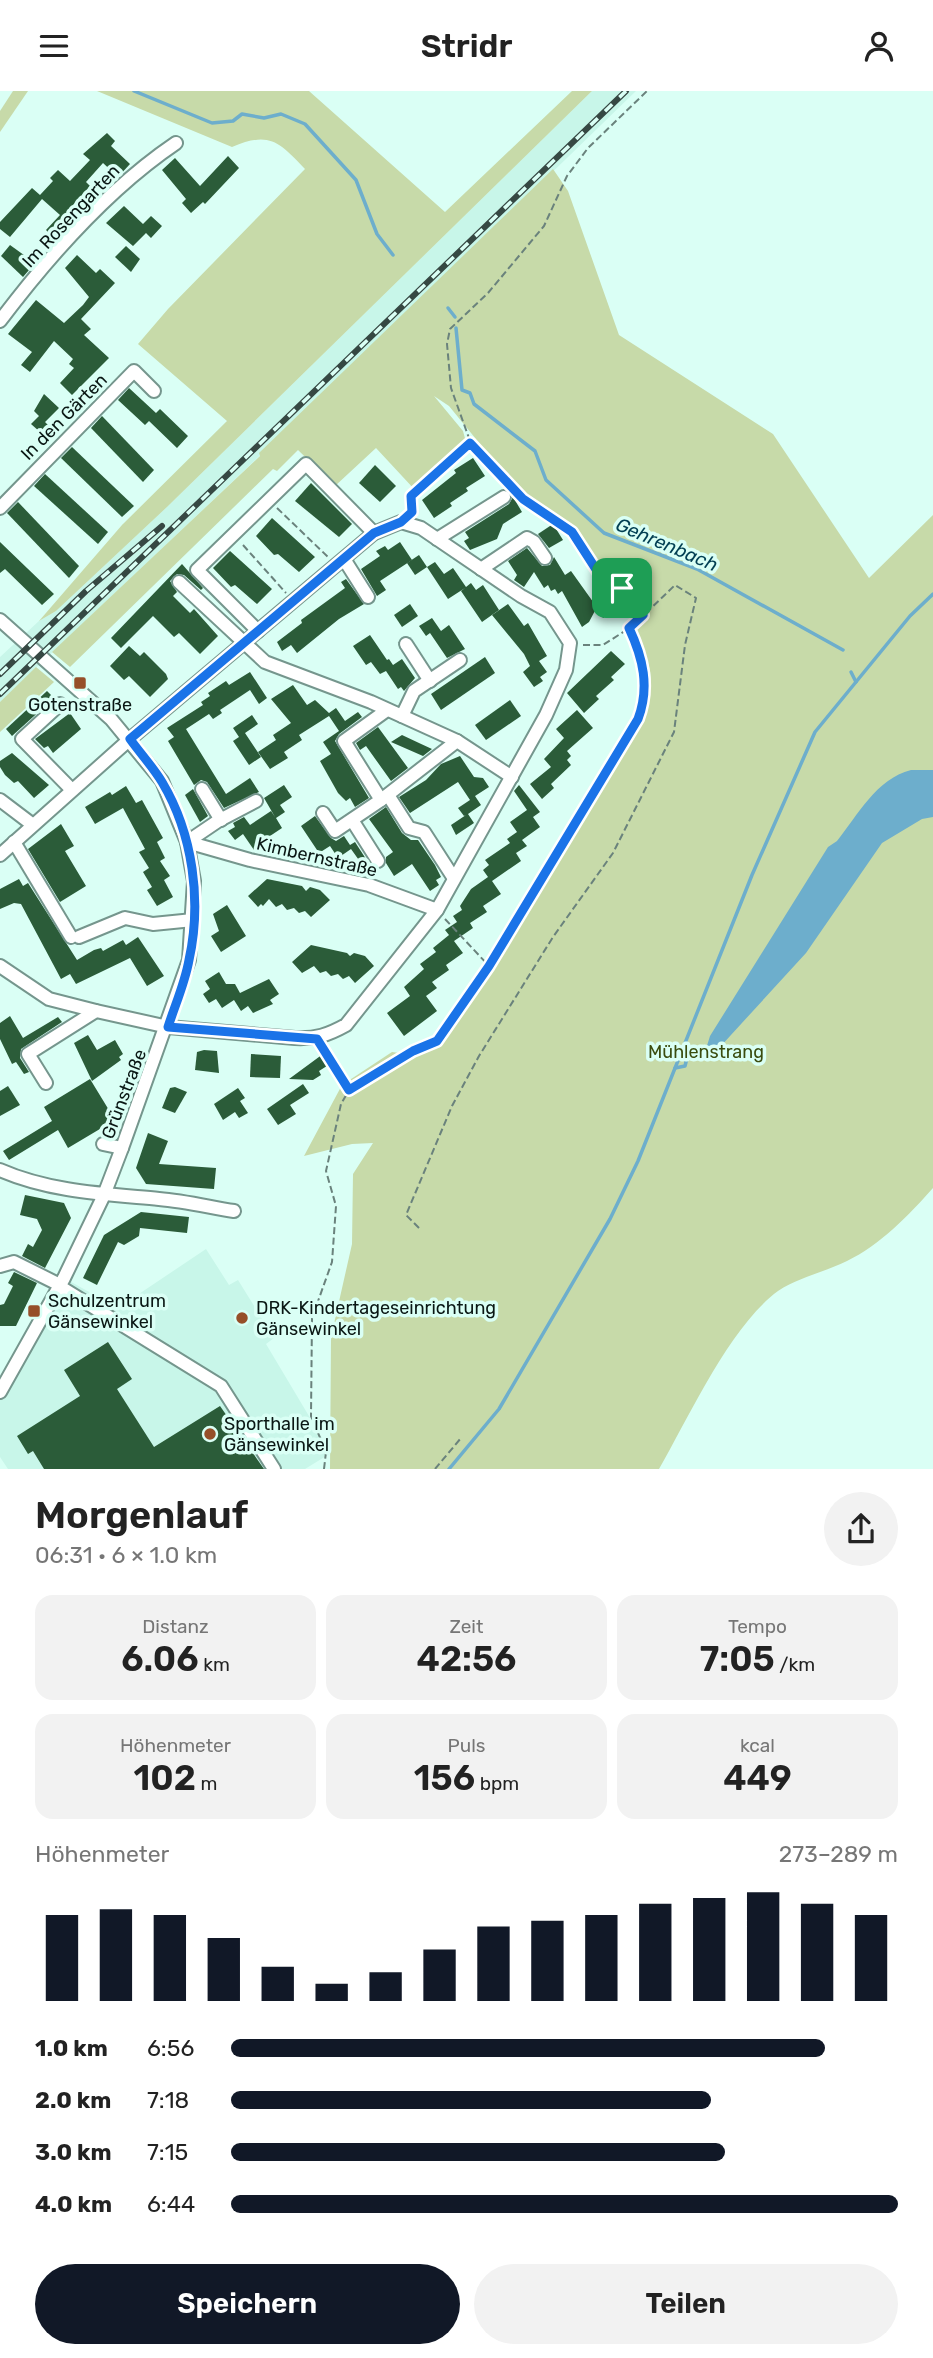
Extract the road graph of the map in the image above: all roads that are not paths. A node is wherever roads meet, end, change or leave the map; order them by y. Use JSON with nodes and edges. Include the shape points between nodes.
{"nodes":[{"id":1,"x":177,"y":143,"type":"dead end"},
{"id":2,"x":0,"y":321,"type":"edge"},
{"id":3,"x":154,"y":391,"type":"dead end"},
{"id":4,"x":503,"y":496,"type":"dead end"},
{"id":5,"x":0,"y":507,"type":"edge"},
{"id":6,"x":374,"y":533,"type":"junction"},
{"id":7,"x":437,"y":539,"type":"junction"},
{"id":8,"x":545,"y":558,"type":"dead end"},
{"id":9,"x":340,"y":562,"type":"junction"},
{"id":10,"x":481,"y":569,"type":"junction"},
{"id":11,"x":179,"y":582,"type":"dead end"},
{"id":12,"x":368,"y":597,"type":"dead end"},
{"id":13,"x":0,"y":620,"type":"edge"},
{"id":14,"x":258,"y":631,"type":"junction"},
{"id":15,"x":245,"y":643,"type":"junction"},
{"id":16,"x":406,"y":644,"type":"dead end"},
{"id":17,"x":460,"y":660,"type":"dead end"},
{"id":18,"x":429,"y":681,"type":"junction"},
{"id":19,"x":60,"y":704,"type":"dead end"},
{"id":20,"x":387,"y":710,"type":"junction"},
{"id":21,"x":402,"y":716,"type":"junction"},
{"id":22,"x":130,"y":739,"type":"junction"},
{"id":23,"x":457,"y":741,"type":"junction"},
{"id":24,"x":512,"y":777,"type":"junction"},
{"id":25,"x":202,"y":789,"type":"dead end"},
{"id":26,"x":72,"y":790,"type":"junction"},
{"id":27,"x":384,"y":798,"type":"junction"},
{"id":28,"x":0,"y":800,"type":"edge"},
{"id":29,"x":256,"y":801,"type":"dead end"},
{"id":30,"x":323,"y":813,"type":"dead end"},
{"id":31,"x":221,"y":820,"type":"junction"},
{"id":32,"x":352,"y":820,"type":"junction"},
{"id":33,"x":33,"y":825,"type":"junction"},
{"id":34,"x":14,"y":842,"type":"junction"},
{"id":35,"x":187,"y":842,"type":"junction"},
{"id":36,"x":0,"y":855,"type":"edge"},
{"id":37,"x":378,"y":862,"type":"dead end"},
{"id":38,"x":453,"y":877,"type":"junction"},
{"id":39,"x":437,"y":911,"type":"junction"},
{"id":40,"x":193,"y":920,"type":"junction"},
{"id":41,"x":0,"y":966,"type":"edge"},
{"id":42,"x":96,"y":1011,"type":"junction"},
{"id":43,"x":168,"y":1027,"type":"junction"},
{"id":44,"x":46,"y":1083,"type":"dead end"},
{"id":45,"x":103,"y":1144,"type":"dead end"},
{"id":46,"x":122,"y":1149,"type":"junction"},
{"id":47,"x":0,"y":1170,"type":"edge"},
{"id":48,"x":104,"y":1195,"type":"junction"},
{"id":49,"x":234,"y":1211,"type":"dead end"},
{"id":50,"x":0,"y":1266,"type":"edge"},
{"id":51,"x":60,"y":1286,"type":"junction"},
{"id":52,"x":0,"y":1392,"type":"edge"},
{"id":53,"x":274,"y":1469,"type":"edge"}],
"edges":[{"from":1,"to":2,"type":"street","name":"Im Rosengarten","via":[[133,176],[71,237]]},
{"from":3,"to":5,"type":"street","name":"In den Gärten","via":[[134,371]]},
{"from":4,"to":7,"type":"street"},
{"from":6,"to":7,"type":"street","via":[[401,522]]},
{"from":6,"to":9,"type":"street"},
{"from":6,"to":14,"type":"street","via":[[306,464],[197,570]]},
{"from":7,"to":10,"type":"street"},
{"from":8,"to":10,"type":"street","via":[[527,538]]},
{"from":9,"to":12,"type":"street"},
{"from":9,"to":14,"type":"street"},
{"from":10,"to":24,"type":"street","via":[[550,612],[570,643],[566,670]]},
{"from":11,"to":15,"type":"street"},
{"from":13,"to":22,"type":"street","name":"Grünstraße"},
{"from":14,"to":15,"type":"street"},
{"from":15,"to":20,"type":"street","via":[[265,662]]},
{"from":15,"to":22,"type":"street"},
{"from":16,"to":18,"type":"street"},
{"from":17,"to":18,"type":"street"},
{"from":18,"to":21,"type":"street","via":[[414,691]]},
{"from":19,"to":26,"type":"street","via":[[22,739]]},
{"from":20,"to":21,"type":"street"},
{"from":20,"to":27,"type":"street","via":[[344,741]]},
{"from":21,"to":23,"type":"street"},
{"from":22,"to":26,"type":"street"},
{"from":22,"to":35,"type":"street","name":"Grünstraße","via":[[162,782]]},
{"from":23,"to":24,"type":"street"},
{"from":23,"to":27,"type":"street"},
{"from":24,"to":38,"type":"street"},
{"from":25,"to":31,"type":"street"},
{"from":26,"to":33,"type":"street"},
{"from":27,"to":32,"type":"street"},
{"from":27,"to":38,"type":"street","via":[[409,828],[424,832]]},
{"from":28,"to":33,"type":"street"},
{"from":29,"to":31,"type":"street"},
{"from":30,"to":32,"type":"street","via":[[335,831]]},
{"from":31,"to":35,"type":"street"},
{"from":32,"to":37,"type":"street"},
{"from":33,"to":34,"type":"street"},
{"from":34,"to":36,"type":"street"},
{"from":34,"to":40,"type":"street","via":[[75,937],[125,918],[153,924]]},
{"from":35,"to":39,"type":"street","name":"Kimbernstraße","via":[[369,885]]},
{"from":35,"to":40,"type":"street","name":"Grünstraße","via":[[194,881]]},
{"from":38,"to":39,"type":"street"},
{"from":39,"to":43,"type":"street","via":[[346,1024],[317,1039]]},
{"from":40,"to":43,"type":"street","name":"Grünstraße","via":[[190,960]]},
{"from":41,"to":42,"type":"street","via":[[49,999]]},
{"from":42,"to":43,"type":"street"},
{"from":42,"to":44,"type":"street","via":[[28,1054]]},
{"from":43,"to":46,"type":"street","name":"Grünstraße"},
{"from":45,"to":46,"type":"street"},
{"from":46,"to":48,"type":"street","name":"Grünstraße"},
{"from":47,"to":48,"type":"street","via":[[20,1179]]},
{"from":48,"to":49,"type":"street"},
{"from":48,"to":51,"type":"street","name":"Grünstraße"},
{"from":50,"to":51,"type":"street","via":[[14,1262]]},
{"from":51,"to":52,"type":"street","name":"Grünstraße"},
{"from":51,"to":53,"type":"street","via":[[221,1386]]}]}
